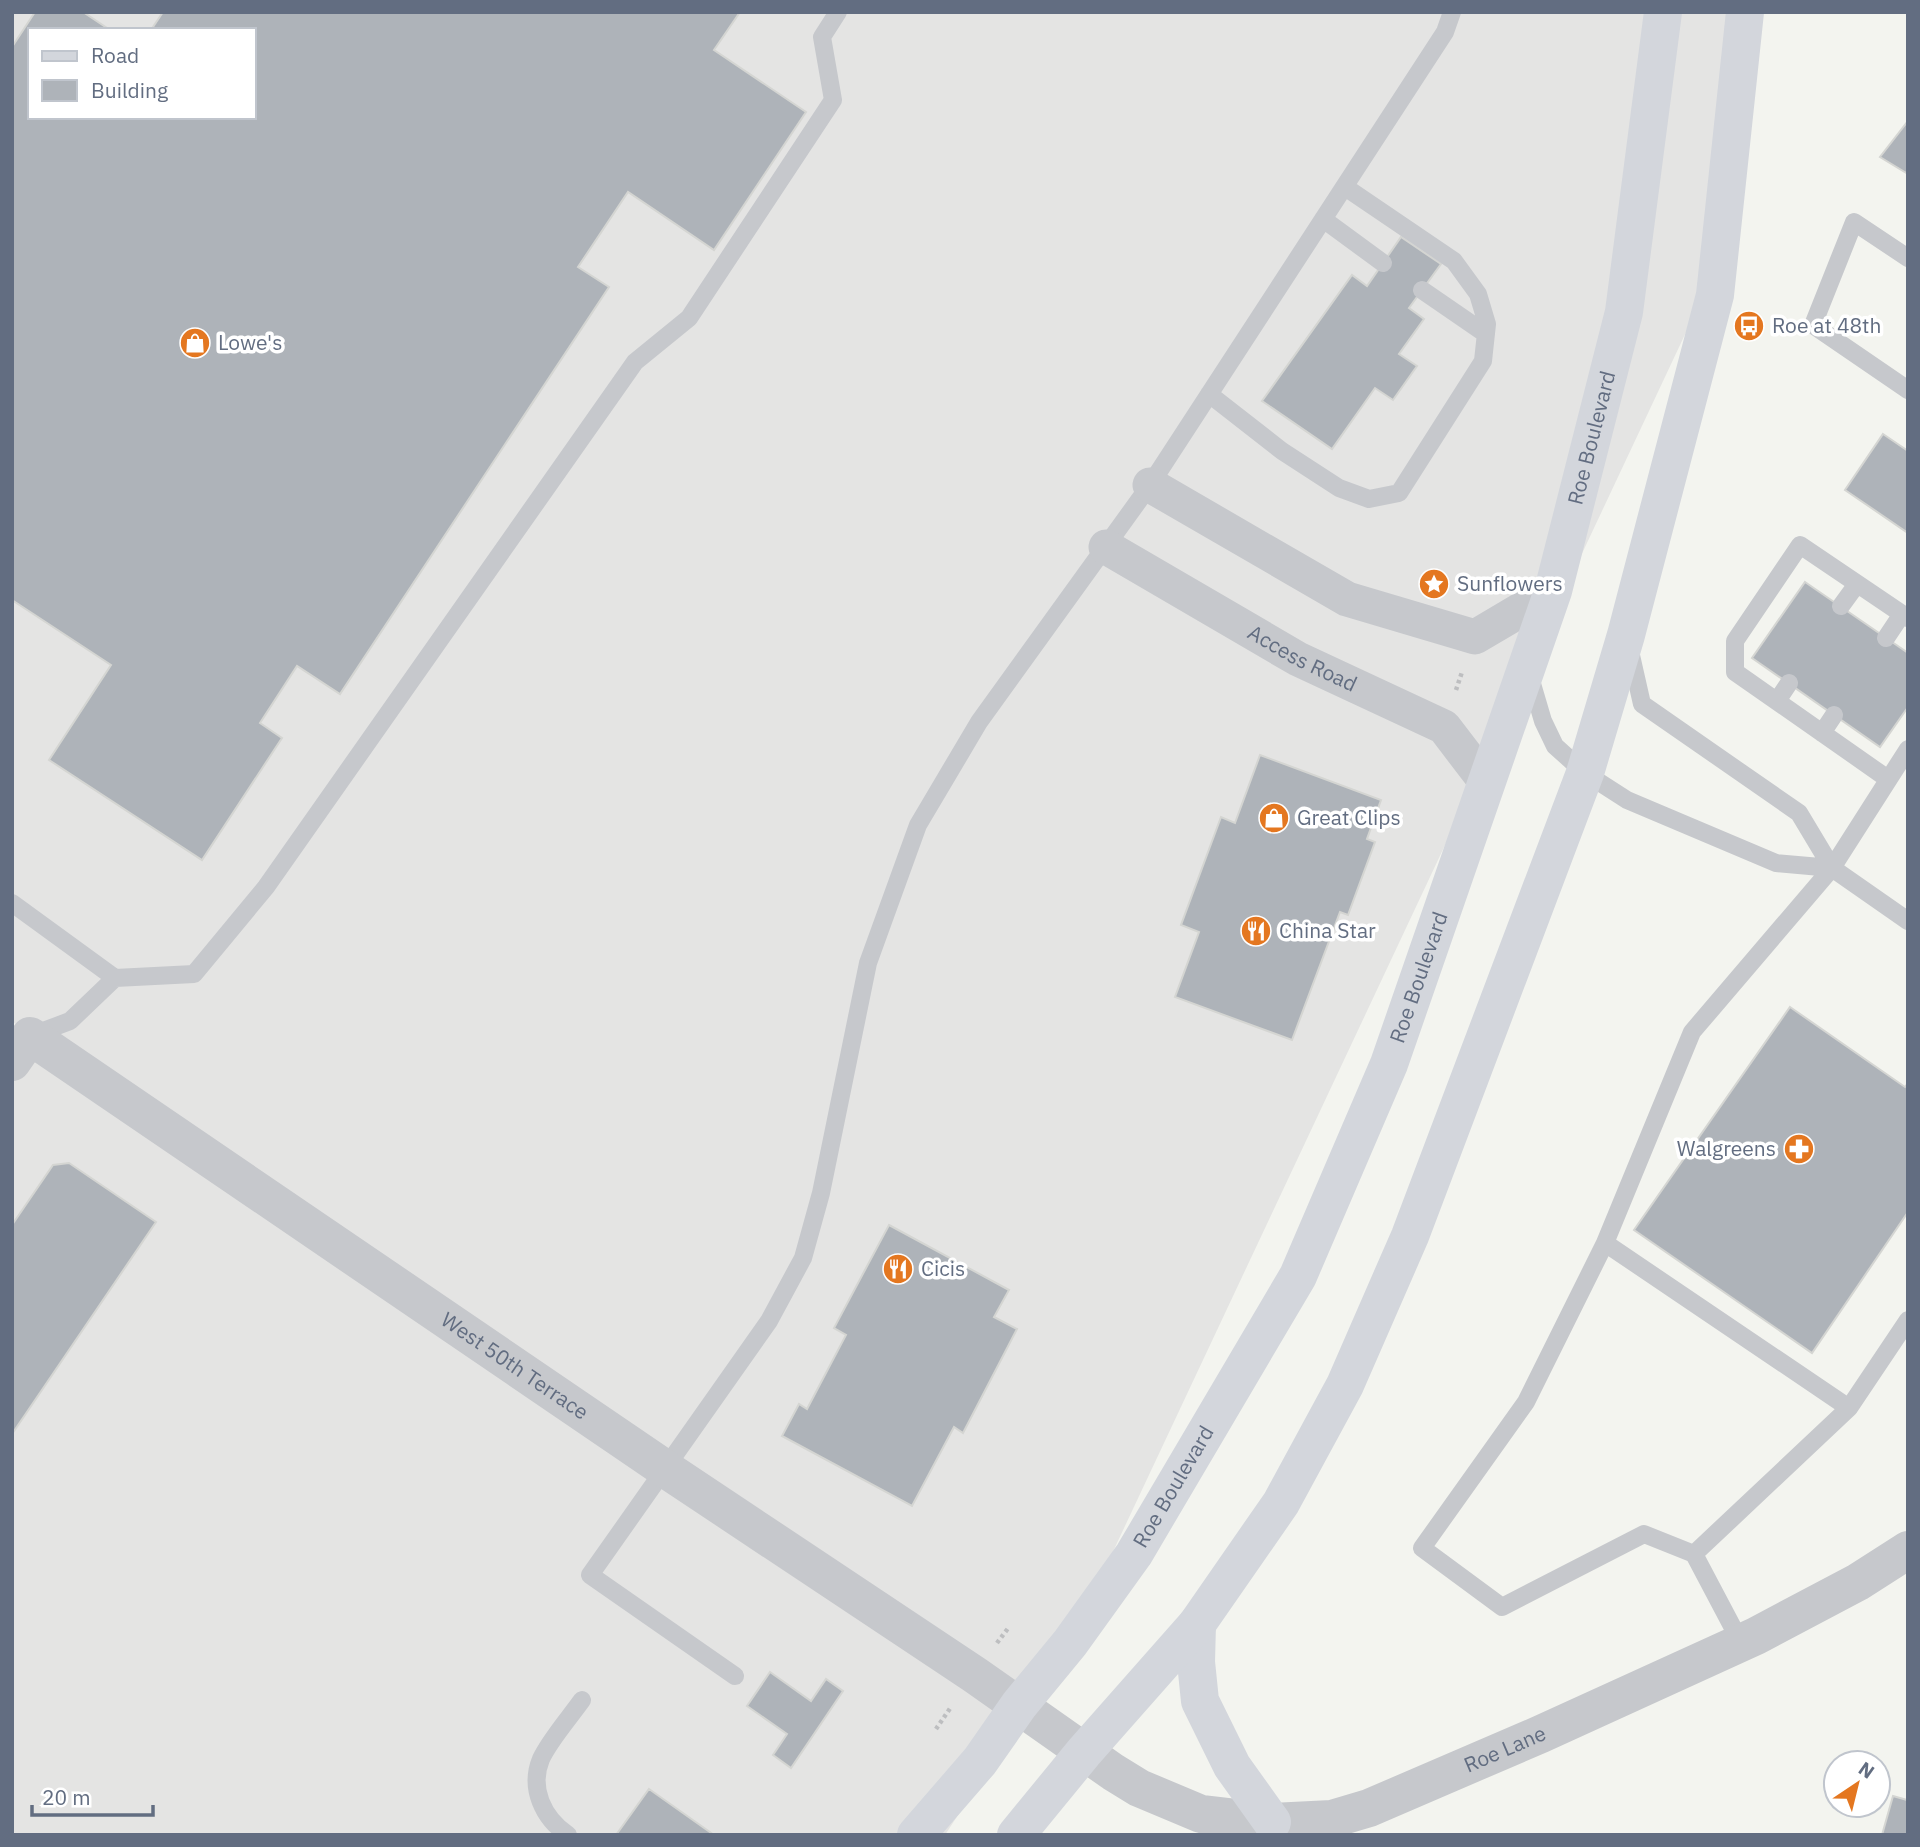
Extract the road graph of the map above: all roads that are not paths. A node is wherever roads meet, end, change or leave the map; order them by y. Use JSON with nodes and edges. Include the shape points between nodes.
{"nodes":[{"id":1,"x":838,"y":12,"type":"edge"},
{"id":2,"x":1452,"y":12,"type":"edge"},
{"id":3,"x":1663,"y":12,"type":"edge"},
{"id":4,"x":1745,"y":12,"type":"edge"},
{"id":5,"x":1763,"y":12,"type":"edge"},
{"id":6,"x":1740,"y":56,"type":"junction"},
{"id":7,"x":1345,"y":187,"type":"junction"},
{"id":8,"x":1323,"y":219,"type":"junction"},
{"id":9,"x":1908,"y":258,"type":"edge"},
{"id":10,"x":1383,"y":263,"type":"dead end"},
{"id":11,"x":1422,"y":290,"type":"dead end"},
{"id":12,"x":1486,"y":334,"type":"junction"},
{"id":13,"x":1908,"y":390,"type":"edge"},
{"id":14,"x":1209,"y":394,"type":"junction"},
{"id":15,"x":1150,"y":485,"type":"junction"},
{"id":16,"x":1106,"y":547,"type":"junction"},
{"id":17,"x":1857,"y":584,"type":"junction"},
{"id":18,"x":1553,"y":591,"type":"junction"},
{"id":19,"x":1842,"y":607,"type":"dead end"},
{"id":20,"x":1905,"y":616,"type":"edge"},
{"id":21,"x":1626,"y":635,"type":"junction"},
{"id":22,"x":1886,"y":638,"type":"dead end"},
{"id":23,"x":1527,"y":665,"type":"junction"},
{"id":24,"x":1789,"y":683,"type":"dead end"},
{"id":25,"x":1777,"y":701,"type":"junction"},
{"id":26,"x":1834,"y":715,"type":"dead end"},
{"id":27,"x":1822,"y":733,"type":"junction"},
{"id":28,"x":1908,"y":749,"type":"edge"},
{"id":29,"x":1585,"y":773,"type":"junction"},
{"id":30,"x":1888,"y":779,"type":"junction"},
{"id":31,"x":1486,"y":782,"type":"junction"},
{"id":32,"x":1832,"y":868,"type":"junction"},
{"id":33,"x":12,"y":903,"type":"edge"},
{"id":34,"x":1908,"y":921,"type":"edge"},
{"id":35,"x":115,"y":978,"type":"junction"},
{"id":36,"x":18,"y":1040,"type":"edge"},
{"id":37,"x":1605,"y":1243,"type":"junction"},
{"id":38,"x":1908,"y":1320,"type":"edge"},
{"id":39,"x":1849,"y":1408,"type":"junction"},
{"id":40,"x":664,"y":1468,"type":"junction"},
{"id":41,"x":1908,"y":1550,"type":"edge"},
{"id":42,"x":1694,"y":1554,"type":"junction"},
{"id":43,"x":1197,"y":1624,"type":"junction"},
{"id":44,"x":1741,"y":1643,"type":"junction"},
{"id":45,"x":735,"y":1676,"type":"dead end"},
{"id":46,"x":582,"y":1700,"type":"dead end"},
{"id":47,"x":1019,"y":1705,"type":"junction"},
{"id":48,"x":1084,"y":1752,"type":"junction"},
{"id":49,"x":1272,"y":1822,"type":"junction"},
{"id":50,"x":568,"y":1835,"type":"edge"},
{"id":51,"x":916,"y":1835,"type":"edge"},
{"id":52,"x":1016,"y":1835,"type":"edge"}],
"edges":[{"from":1,"to":35,"type":"lane","via":[[822,37],[833,100],[688,318],[635,362],[265,887],[194,974]]},
{"from":2,"to":7,"type":"lane","via":[[1446,32]]},
{"from":3,"to":18,"type":"main road","name":"Roe Boulevard","via":[[1624,312]]},
{"from":4,"to":6,"type":"main road"},
{"from":5,"to":6,"type":"main road"},
{"from":6,"to":21,"type":"main road","via":[[1715,295]]},
{"from":7,"to":8,"type":"lane"},
{"from":7,"to":12,"type":"lane","via":[[1454,261],[1478,294]]},
{"from":8,"to":10,"type":"lane"},
{"from":8,"to":14,"type":"lane"},
{"from":9,"to":13,"type":"lane","via":[[1854,222],[1813,325]]},
{"from":11,"to":12,"type":"lane"},
{"from":12,"to":14,"type":"lane","via":[[1483,361],[1399,493],[1369,499],[1339,488]]},
{"from":14,"to":15,"type":"lane"},
{"from":15,"to":16,"type":"lane"},
{"from":15,"to":18,"type":"street","via":[[1347,599],[1475,637]]},
{"from":16,"to":31,"type":"street","name":"Access Road","via":[[1298,659],[1444,727]]},
{"from":16,"to":40,"type":"lane","via":[[979,722],[918,825],[868,963],[821,1193],[803,1258],[769,1321]]},
{"from":17,"to":19,"type":"lane"},
{"from":17,"to":20,"type":"lane"},
{"from":17,"to":25,"type":"lane","via":[[1800,545],[1735,641],[1735,672]]},
{"from":18,"to":23,"type":"main road","name":"Roe Boulevard"},
{"from":20,"to":22,"type":"lane"},
{"from":21,"to":29,"type":"main road"},
{"from":21,"to":32,"type":"lane","via":[[1642,704],[1799,813]]},
{"from":23,"to":29,"type":"lane","via":[[1555,746]]},
{"from":23,"to":31,"type":"main road","name":"Roe Boulevard"},
{"from":24,"to":25,"type":"lane"},
{"from":25,"to":27,"type":"lane"},
{"from":26,"to":27,"type":"lane"},
{"from":27,"to":30,"type":"lane"},
{"from":28,"to":30,"type":"lane"},
{"from":29,"to":32,"type":"lane","via":[[1627,800],[1776,863]]},
{"from":29,"to":43,"type":"main road","via":[[1410,1236],[1345,1385],[1281,1503]]},
{"from":30,"to":32,"type":"lane"},
{"from":31,"to":47,"type":"main road","name":"Roe Boulevard","via":[[1389,1064],[1298,1276],[1133,1554]]},
{"from":32,"to":34,"type":"lane"},
{"from":32,"to":37,"type":"lane","via":[[1692,1032]]},
{"from":33,"to":35,"type":"lane"},
{"from":35,"to":36,"type":"lane","via":[[70,1021]]},
{"from":36,"to":40,"type":"street","name":"West 50th Terrace"},
{"from":37,"to":39,"type":"lane"},
{"from":37,"to":42,"type":"lane","via":[[1526,1402],[1422,1548],[1502,1607],[1644,1534]]},
{"from":38,"to":39,"type":"lane"},
{"from":39,"to":42,"type":"lane"},
{"from":40,"to":45,"type":"lane","via":[[590,1574]]},
{"from":40,"to":47,"type":"street","name":"West 50th Terrace"},
{"from":41,"to":44,"type":"street","name":"Roe Lane","via":[[1858,1582]]},
{"from":42,"to":44,"type":"lane"},
{"from":43,"to":48,"type":"main road"},
{"from":43,"to":49,"type":"main road","via":[[1200,1701],[1233,1766]]},
{"from":44,"to":49,"type":"street","name":"Roe Lane","via":[[1369,1808],[1332,1819]]},
{"from":46,"to":50,"type":"lane","via":[[541,1759],[536,1785],[542,1807]]},
{"from":47,"to":48,"type":"street","name":"West 50th Terrace"},
{"from":47,"to":51,"type":"main road","name":"Roe Boulevard","via":[[980,1761]]},
{"from":48,"to":49,"type":"street","name":"Roe Lane","via":[[1139,1788],[1202,1814]]},
{"from":48,"to":52,"type":"main road"}]}
